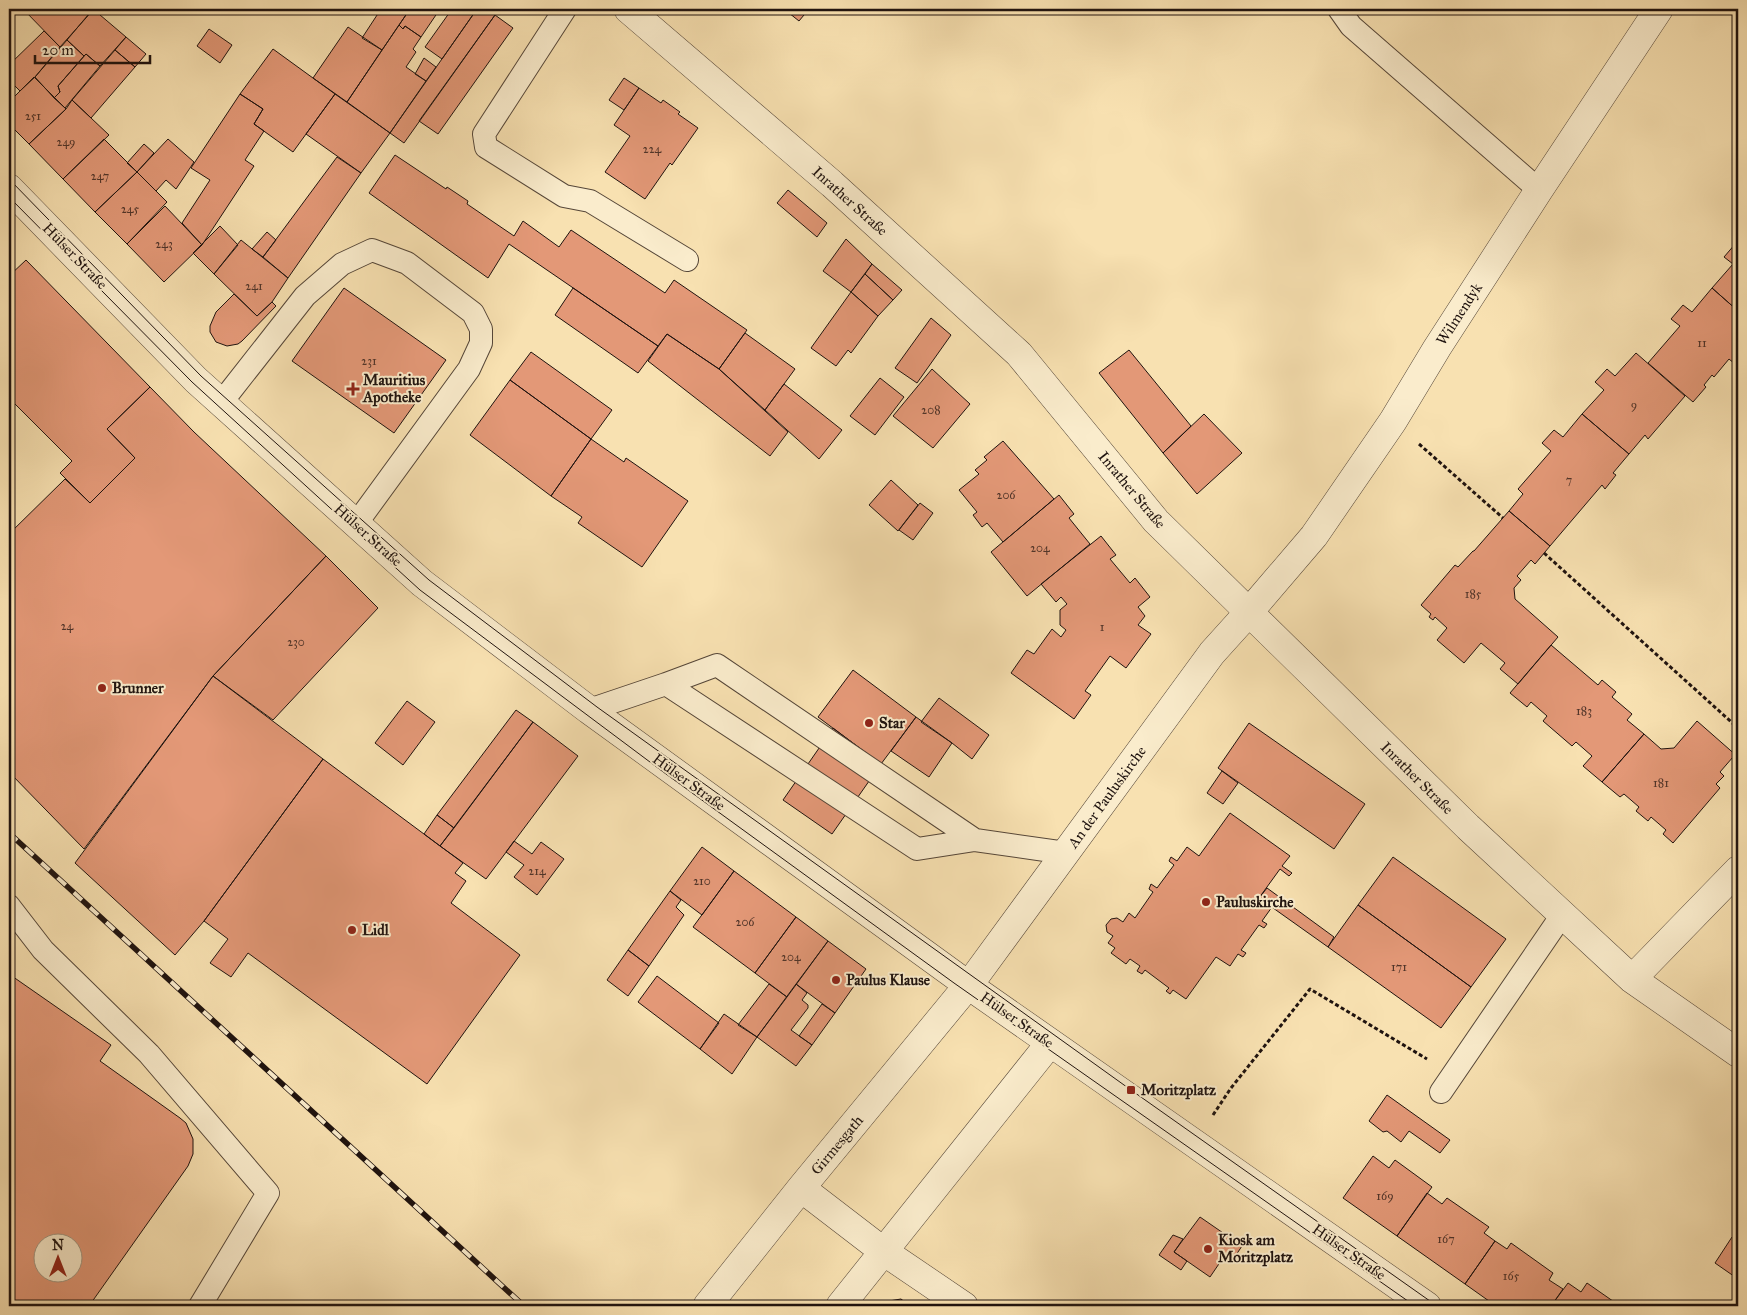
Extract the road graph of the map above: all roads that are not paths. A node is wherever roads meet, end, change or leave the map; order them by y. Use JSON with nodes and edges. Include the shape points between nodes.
{"nodes":[{"id":1,"x":565,"y":9,"type":"edge"},
{"id":2,"x":628,"y":9,"type":"edge"},
{"id":3,"x":1339,"y":9,"type":"edge"},
{"id":4,"x":1658,"y":9,"type":"edge"},
{"id":5,"x":9,"y":188,"type":"edge"},
{"id":6,"x":1538,"y":190,"type":"junction"},
{"id":7,"x":687,"y":260,"type":"dead end"},
{"id":8,"x":221,"y":403,"type":"junction"},
{"id":9,"x":356,"y":524,"type":"junction"},
{"id":10,"x":1249,"y":612,"type":"junction"},
{"id":11,"x":666,"y":684,"type":"junction"},
{"id":12,"x":589,"y":710,"type":"junction"},
{"id":13,"x":975,"y":840,"type":"junction"},
{"id":14,"x":1066,"y":853,"type":"junction"},
{"id":15,"x":1738,"y":870,"type":"edge"},
{"id":16,"x":9,"y":906,"type":"edge"},
{"id":17,"x":1562,"y":914,"type":"junction"},
{"id":18,"x":1632,"y":979,"type":"junction"},
{"id":19,"x":968,"y":985,"type":"junction"},
{"id":20,"x":1050,"y":1043,"type":"junction"},
{"id":21,"x":1738,"y":1053,"type":"edge"},
{"id":22,"x":1448,"y":1083,"type":"road end"},
{"id":23,"x":801,"y":1188,"type":"junction"},
{"id":24,"x":883,"y":1251,"type":"junction"},
{"id":25,"x":200,"y":1306,"type":"edge"},
{"id":26,"x":707,"y":1306,"type":"edge"},
{"id":27,"x":840,"y":1306,"type":"edge"},
{"id":28,"x":964,"y":1306,"type":"edge"},
{"id":29,"x":1426,"y":1306,"type":"edge"}],
"edges":[{"from":1,"to":7,"type":"lane","via":[[484,134],[486,146],[564,196],[590,201]]},
{"from":2,"to":10,"type":"street","name":"Inrather Straße","via":[[832,184],[1019,354],[1156,521]]},
{"from":3,"to":6,"type":"lane","via":[[1351,26]]},
{"from":4,"to":6,"type":"street","name":"Wilmendyk"},
{"from":5,"to":8,"type":"street","name":"Hülser Straße"},
{"from":6,"to":10,"type":"street","name":"Wilmendyk","via":[[1392,421],[1314,536]]},
{"from":8,"to":9,"type":"street","name":"Hülser Straße"},
{"from":8,"to":9,"type":"lane","via":[[306,296],[342,264],[372,250],[407,263],[473,313],[481,329],[481,343],[469,369]]},
{"from":9,"to":12,"type":"street","name":"Hülser Straße","via":[[422,583]]},
{"from":10,"to":14,"type":"street","name":"An der Pauluskirche","via":[[1212,653]]},
{"from":10,"to":17,"type":"street","name":"Inrather Straße","via":[[1468,827]]},
{"from":11,"to":12,"type":"lane"},
{"from":11,"to":13,"type":"lane","via":[[917,849]]},
{"from":11,"to":13,"type":"lane","via":[[717,665]]},
{"from":12,"to":19,"type":"street","name":"Hülser Straße"},
{"from":13,"to":14,"type":"lane"},
{"from":14,"to":19,"type":"street","name":"An der Pauluskirche"},
{"from":15,"to":18,"type":"street"},
{"from":16,"to":25,"type":"lane","via":[[43,950],[149,1054],[268,1193]]},
{"from":17,"to":18,"type":"street","name":"Inrather Straße"},
{"from":17,"to":22,"type":"lane"},
{"from":18,"to":21,"type":"street","name":"Inrather Straße"},
{"from":19,"to":20,"type":"street","name":"Hülser Straße"},
{"from":19,"to":23,"type":"street","name":"Girmesgath"},
{"from":20,"to":24,"type":"street"},
{"from":20,"to":29,"type":"street","name":"Hülser Straße"},
{"from":23,"to":24,"type":"street"},
{"from":23,"to":26,"type":"street","name":"Girmesgath"},
{"from":24,"to":27,"type":"street"},
{"from":24,"to":28,"type":"street"}]}
